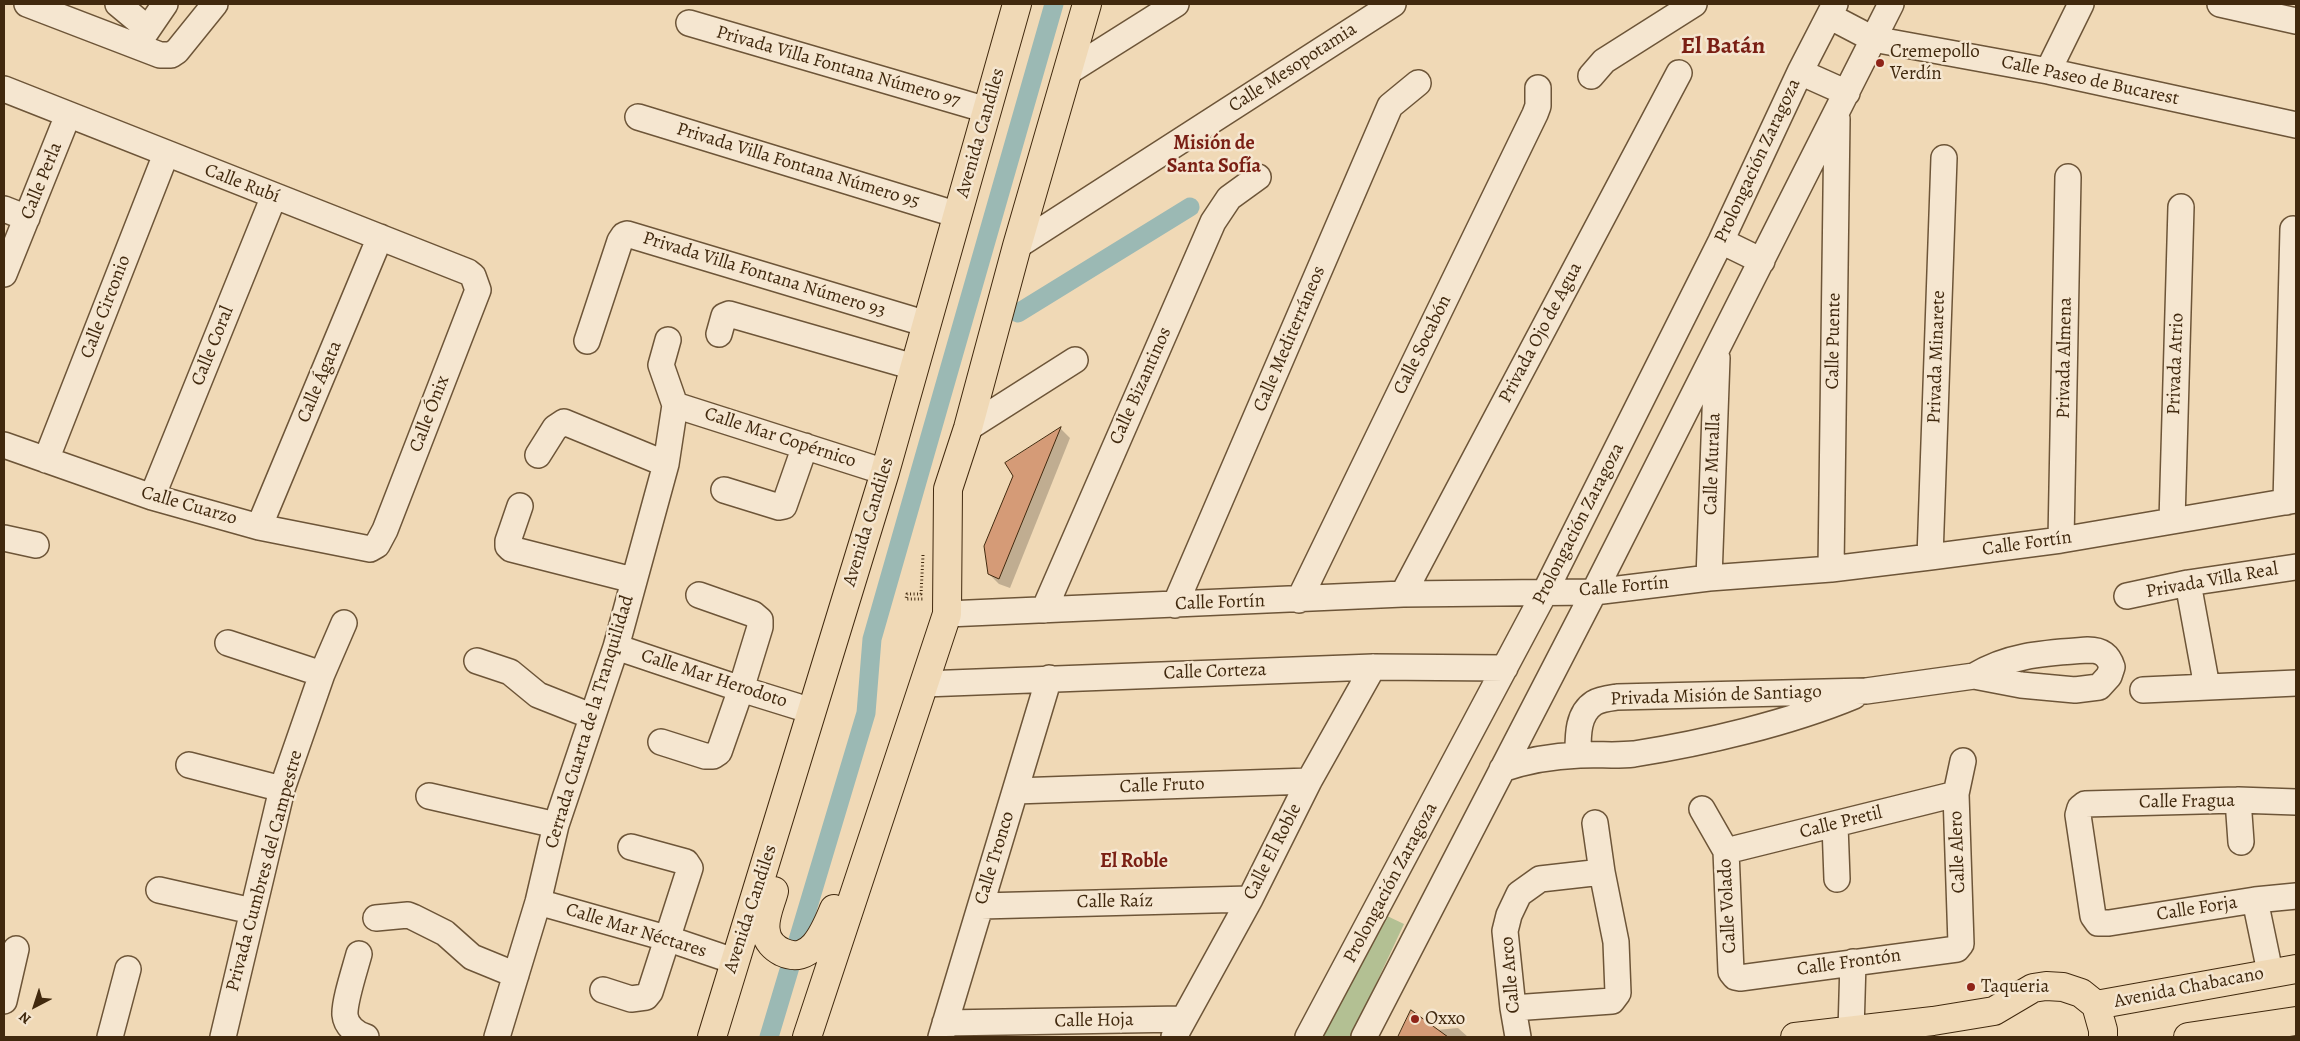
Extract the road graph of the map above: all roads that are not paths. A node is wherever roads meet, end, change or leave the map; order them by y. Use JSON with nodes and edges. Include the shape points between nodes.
{"nodes":[{"id":1,"x":27,"y":4,"type":"edge"},
{"id":2,"x":118,"y":4,"type":"edge"},
{"id":3,"x":165,"y":4,"type":"edge"},
{"id":4,"x":216,"y":4,"type":"edge"},
{"id":5,"x":1017,"y":4,"type":"edge"},
{"id":6,"x":1087,"y":4,"type":"edge"},
{"id":7,"x":1176,"y":4,"type":"edge"},
{"id":8,"x":1393,"y":4,"type":"edge"},
{"id":9,"x":1693,"y":4,"type":"edge"},
{"id":10,"x":1891,"y":4,"type":"edge"},
{"id":11,"x":2081,"y":4,"type":"edge"},
{"id":12,"x":2220,"y":4,"type":"edge"},
{"id":13,"x":1832,"y":10,"type":"edge"},
{"id":14,"x":2296,"y":21,"type":"edge"},
{"id":15,"x":688,"y":23,"type":"dead end"},
{"id":16,"x":143,"y":37,"type":"junction"},
{"id":17,"x":1873,"y":39,"type":"junction"},
{"id":18,"x":2048,"y":71,"type":"junction"},
{"id":19,"x":1068,"y":72,"type":"junction"},
{"id":20,"x":1679,"y":72,"type":"dead end"},
{"id":21,"x":1800,"y":72,"type":"junction"},
{"id":22,"x":1591,"y":76,"type":"dead end"},
{"id":23,"x":1418,"y":83,"type":"dead end"},
{"id":24,"x":4,"y":88,"type":"edge"},
{"id":25,"x":1538,"y":88,"type":"dead end"},
{"id":26,"x":1842,"y":104,"type":"junction"},
{"id":27,"x":987,"y":110,"type":"junction"},
{"id":28,"x":68,"y":115,"type":"junction"},
{"id":29,"x":638,"y":117,"type":"dead end"},
{"id":30,"x":2296,"y":125,"type":"edge"},
{"id":31,"x":166,"y":154,"type":"junction"},
{"id":32,"x":1944,"y":158,"type":"dead end"},
{"id":33,"x":1258,"y":177,"type":"dead end"},
{"id":34,"x":2068,"y":177,"type":"dead end"},
{"id":35,"x":274,"y":196,"type":"junction"},
{"id":36,"x":2181,"y":207,"type":"dead end"},
{"id":37,"x":4,"y":209,"type":"edge"},
{"id":38,"x":958,"y":215,"type":"junction"},
{"id":39,"x":27,"y":218,"type":"junction"},
{"id":40,"x":2294,"y":229,"type":"dead end"},
{"id":41,"x":380,"y":237,"type":"junction"},
{"id":42,"x":1721,"y":241,"type":"junction"},
{"id":43,"x":1017,"y":246,"type":"junction"},
{"id":44,"x":1762,"y":261,"type":"junction"},
{"id":45,"x":4,"y":274,"type":"edge"},
{"id":46,"x":476,"y":282,"type":"joint"},
{"id":47,"x":926,"y":324,"type":"junction"},
{"id":48,"x":719,"y":334,"type":"dead end"},
{"id":49,"x":668,"y":340,"type":"dead end"},
{"id":50,"x":587,"y":341,"type":"dead end"},
{"id":51,"x":1717,"y":350,"type":"junction"},
{"id":52,"x":1075,"y":360,"type":"dead end"},
{"id":53,"x":914,"y":367,"type":"junction"},
{"id":54,"x":675,"y":404,"type":"junction"},
{"id":55,"x":968,"y":428,"type":"junction"},
{"id":56,"x":4,"y":445,"type":"edge"},
{"id":57,"x":805,"y":446,"type":"junction"},
{"id":58,"x":538,"y":454,"type":"dead end"},
{"id":59,"x":46,"y":460,"type":"junction"},
{"id":60,"x":666,"y":464,"type":"junction"},
{"id":61,"x":885,"y":472,"type":"junction"},
{"id":62,"x":724,"y":490,"type":"dead end"},
{"id":63,"x":152,"y":497,"type":"junction"},
{"id":64,"x":2291,"y":501,"type":"edge"},
{"id":65,"x":520,"y":506,"type":"dead end"},
{"id":66,"x":2172,"y":521,"type":"junction"},
{"id":67,"x":259,"y":527,"type":"junction"},
{"id":68,"x":4,"y":538,"type":"edge"},
{"id":69,"x":2061,"y":540,"type":"junction"},
{"id":70,"x":36,"y":545,"type":"dead end"},
{"id":71,"x":377,"y":545,"type":"joint"},
{"id":72,"x":1930,"y":557,"type":"junction"},
{"id":73,"x":2296,"y":567,"type":"edge"},
{"id":74,"x":1831,"y":569,"type":"junction"},
{"id":75,"x":1709,"y":578,"type":"junction"},
{"id":76,"x":633,"y":580,"type":"junction"},
{"id":77,"x":2188,"y":583,"type":"junction"},
{"id":78,"x":1545,"y":592,"type":"junction"},
{"id":79,"x":1594,"y":592,"type":"junction"},
{"id":80,"x":1403,"y":594,"type":"junction"},
{"id":81,"x":699,"y":595,"type":"dead end"},
{"id":82,"x":2128,"y":596,"type":"dead end"},
{"id":83,"x":1299,"y":600,"type":"junction"},
{"id":84,"x":1175,"y":605,"type":"junction"},
{"id":85,"x":1044,"y":610,"type":"junction"},
{"id":86,"x":946,"y":614,"type":"junction"},
{"id":87,"x":344,"y":623,"type":"dead end"},
{"id":88,"x":228,"y":643,"type":"dead end"},
{"id":89,"x":616,"y":647,"type":"junction"},
{"id":90,"x":477,"y":661,"type":"dead end"},
{"id":91,"x":1373,"y":667,"type":"junction"},
{"id":92,"x":1505,"y":668,"type":"junction"},
{"id":93,"x":322,"y":674,"type":"junction"},
{"id":94,"x":1974,"y":676,"type":"dead end"},
{"id":95,"x":1049,"y":678,"type":"junction"},
{"id":96,"x":2296,"y":683,"type":"edge"},
{"id":97,"x":924,"y":684,"type":"junction"},
{"id":98,"x":2207,"y":687,"type":"junction"},
{"id":99,"x":741,"y":690,"type":"junction"},
{"id":100,"x":2143,"y":690,"type":"dead end"},
{"id":101,"x":1866,"y":691,"type":"junction"},
{"id":102,"x":812,"y":711,"type":"junction"},
{"id":103,"x":591,"y":716,"type":"junction"},
{"id":104,"x":661,"y":742,"type":"dead end"},
{"id":105,"x":1578,"y":755,"type":"junction"},
{"id":106,"x":1963,"y":761,"type":"dead end"},
{"id":107,"x":189,"y":765,"type":"dead end"},
{"id":108,"x":1502,"y":769,"type":"junction"},
{"id":109,"x":1309,"y":781,"type":"junction"},
{"id":110,"x":282,"y":789,"type":"junction"},
{"id":111,"x":1015,"y":791,"type":"junction"},
{"id":112,"x":1956,"y":794,"type":"junction"},
{"id":113,"x":429,"y":796,"type":"dead end"},
{"id":114,"x":2238,"y":800,"type":"junction"},
{"id":115,"x":2296,"y":802,"type":"edge"},
{"id":116,"x":1702,"y":809,"type":"dead end"},
{"id":117,"x":1595,"y":823,"type":"dead end"},
{"id":118,"x":556,"y":824,"type":"junction"},
{"id":119,"x":1835,"y":825,"type":"junction"},
{"id":120,"x":776,"y":831,"type":"junction"},
{"id":121,"x":2241,"y":842,"type":"dead end"},
{"id":122,"x":631,"y":847,"type":"dead end"},
{"id":123,"x":1726,"y":851,"type":"junction"},
{"id":124,"x":866,"y":858,"type":"junction"},
{"id":125,"x":1602,"y":872,"type":"junction"},
{"id":126,"x":1836,"y":879,"type":"dead end"},
{"id":127,"x":159,"y":890,"type":"dead end"},
{"id":128,"x":2296,"y":896,"type":"edge"},
{"id":129,"x":1250,"y":899,"type":"junction"},
{"id":130,"x":2255,"y":900,"type":"junction"},
{"id":131,"x":538,"y":902,"type":"junction"},
{"id":132,"x":981,"y":906,"type":"junction"},
{"id":133,"x":252,"y":911,"type":"junction"},
{"id":134,"x":376,"y":918,"type":"dead end"},
{"id":135,"x":2098,"y":923,"type":"joint"},
{"id":136,"x":666,"y":938,"type":"junction"},
{"id":137,"x":1962,"y":944,"type":"joint"},
{"id":138,"x":16,"y":948,"type":"dead end"},
{"id":139,"x":359,"y":954,"type":"dead end"},
{"id":140,"x":734,"y":961,"type":"junction"},
{"id":141,"x":1852,"y":962,"type":"junction"},
{"id":142,"x":128,"y":969,"type":"dead end"},
{"id":143,"x":2283,"y":970,"type":"edge"},
{"id":144,"x":516,"y":975,"type":"junction"},
{"id":145,"x":1735,"y":977,"type":"joint"},
{"id":146,"x":603,"y":990,"type":"dead end"},
{"id":147,"x":4,"y":1000,"type":"edge"},
{"id":148,"x":2096,"y":1005,"type":"junction"},
{"id":149,"x":1513,"y":1008,"type":"junction"},
{"id":150,"x":2296,"y":1025,"type":"edge"},
{"id":151,"x":1178,"y":1028,"type":"edge"},
{"id":152,"x":943,"y":1030,"type":"edge"},
{"id":153,"x":1851,"y":1030,"type":"junction"},
{"id":154,"x":110,"y":1037,"type":"edge"},
{"id":155,"x":223,"y":1037,"type":"edge"},
{"id":156,"x":364,"y":1037,"type":"edge"},
{"id":157,"x":497,"y":1037,"type":"edge"},
{"id":158,"x":712,"y":1037,"type":"edge"},
{"id":159,"x":807,"y":1037,"type":"edge"},
{"id":160,"x":1308,"y":1037,"type":"edge"},
{"id":161,"x":1364,"y":1037,"type":"edge"},
{"id":162,"x":1518,"y":1037,"type":"edge"},
{"id":163,"x":1795,"y":1037,"type":"edge"},
{"id":164,"x":2103,"y":1037,"type":"edge"},
{"id":165,"x":2188,"y":1037,"type":"edge"}],
"edges":[{"from":1,"to":16,"type":"street"},
{"from":2,"to":16,"type":"street"},
{"from":3,"to":16,"type":"street"},
{"from":4,"to":16,"type":"street","via":[[171,55],[160,55]]},
{"from":5,"to":27,"type":"main road","name":"Avenida Candiles"},
{"from":6,"to":19,"type":"main road"},
{"from":7,"to":19,"type":"street"},
{"from":8,"to":43,"type":"street","name":"Calle Mesopotamia"},
{"from":9,"to":22,"type":"street","via":[[1604,60]]},
{"from":10,"to":17,"type":"street"},
{"from":11,"to":18,"type":"street"},
{"from":12,"to":14,"type":"street"},
{"from":13,"to":17,"type":"street","name":"Calle Paseo de Bucarest"},
{"from":13,"to":21,"type":"street","name":"Prolongación Zaragoza"},
{"from":15,"to":27,"type":"street","name":"Privada Villa Fontana Número 97"},
{"from":17,"to":18,"type":"street","name":"Calle Paseo de Bucarest"},
{"from":17,"to":26,"type":"street"},
{"from":18,"to":30,"type":"street","name":"Calle Paseo de Bucarest"},
{"from":19,"to":43,"type":"main road"},
{"from":20,"to":80,"type":"street","name":"Privada Ojo de Agua"},
{"from":21,"to":26,"type":"street"},
{"from":21,"to":42,"type":"street","name":"Prolongación Zaragoza"},
{"from":23,"to":84,"type":"street","name":"Calle Mediterráneos","via":[[1390,106]]},
{"from":24,"to":28,"type":"street","name":"Calle Rubí"},
{"from":25,"to":83,"type":"street","name":"Calle Socabón","via":[[1535,114]]},
{"from":26,"to":44,"type":"street"},
{"from":26,"to":74,"type":"street","name":"Calle Puente"},
{"from":27,"to":38,"type":"main road","name":"Avenida Candiles"},
{"from":28,"to":31,"type":"street","name":"Calle Rubí"},
{"from":28,"to":39,"type":"street","name":"Calle Perla"},
{"from":29,"to":38,"type":"street","name":"Privada Villa Fontana Número 95"},
{"from":31,"to":35,"type":"street","name":"Calle Rubí"},
{"from":31,"to":59,"type":"street","name":"Calle Circonio"},
{"from":32,"to":72,"type":"street","name":"Privada Minarete"},
{"from":33,"to":85,"type":"street","name":"Calle Bizantinos","via":[[1229,198],[1212,222]]},
{"from":34,"to":69,"type":"street","name":"Privada Almena"},
{"from":35,"to":41,"type":"street","name":"Calle Rubí"},
{"from":35,"to":63,"type":"street","name":"Calle Coral"},
{"from":36,"to":66,"type":"street","name":"Privada Atrio"},
{"from":37,"to":39,"type":"street"},
{"from":38,"to":47,"type":"main road","name":"Avenida Candiles"},
{"from":39,"to":45,"type":"street","name":"Calle Perla"},
{"from":40,"to":64,"type":"street"},
{"from":41,"to":46,"type":"street","name":"Calle Rubí","via":[[468,272]]},
{"from":41,"to":67,"type":"street","name":"Calle Ágata"},
{"from":42,"to":44,"type":"street"},
{"from":42,"to":78,"type":"street","name":"Prolongación Zaragoza"},
{"from":43,"to":55,"type":"main road"},
{"from":44,"to":51,"type":"street"},
{"from":46,"to":71,"type":"street","name":"Calle Ónix","via":[[476,298]]},
{"from":47,"to":50,"type":"street","name":"Privada Villa Fontana Número 93","via":[[624,234]]},
{"from":47,"to":53,"type":"main road","name":"Avenida Candiles"},
{"from":48,"to":53,"type":"street","via":[[724,316],[729,314]]},
{"from":49,"to":54,"type":"street","via":[[661,365]]},
{"from":51,"to":75,"type":"street","name":"Calle Muralla"},
{"from":51,"to":79,"type":"street"},
{"from":52,"to":55,"type":"street"},
{"from":53,"to":61,"type":"main road","name":"Avenida Candiles"},
{"from":54,"to":57,"type":"street","name":"Calle Mar Copérnico"},
{"from":54,"to":60,"type":"street","name":"Cerrada Cuarta de la Tranquilidad"},
{"from":55,"to":86,"type":"main road","via":[[948,489]]},
{"from":56,"to":59,"type":"street","name":"Calle Cuarzo"},
{"from":57,"to":61,"type":"street","name":"Calle Mar Copérnico"},
{"from":57,"to":62,"type":"street","via":[[784,506],[778,507]]},
{"from":58,"to":60,"type":"street","via":[[555,428],[567,423]]},
{"from":59,"to":63,"type":"street","name":"Calle Cuarzo"},
{"from":60,"to":76,"type":"street","name":"Cerrada Cuarta de la Tranquilidad"},
{"from":61,"to":102,"type":"main road","name":"Avenida Candiles"},
{"from":63,"to":67,"type":"street","name":"Calle Cuarzo"},
{"from":64,"to":66,"type":"street","name":"Calle Fortín"},
{"from":65,"to":76,"type":"street","via":[[508,546]]},
{"from":66,"to":69,"type":"street","name":"Calle Fortín"},
{"from":67,"to":71,"type":"street","name":"Calle Cuarzo","via":[[362,548],[370,549]]},
{"from":68,"to":70,"type":"street"},
{"from":69,"to":72,"type":"street","name":"Calle Fortín"},
{"from":72,"to":74,"type":"street","name":"Calle Fortín"},
{"from":73,"to":77,"type":"street","name":"Privada Villa Real"},
{"from":74,"to":75,"type":"street","name":"Calle Fortín"},
{"from":75,"to":79,"type":"street","name":"Calle Fortín"},
{"from":76,"to":89,"type":"street","name":"Cerrada Cuarta de la Tranquilidad"},
{"from":77,"to":82,"type":"street","name":"Privada Villa Real"},
{"from":77,"to":98,"type":"street"},
{"from":78,"to":79,"type":"street","name":"Calle Fortín"},
{"from":78,"to":80,"type":"street","name":"Calle Fortín"},
{"from":78,"to":92,"type":"street","name":"Prolongación Zaragoza"},
{"from":79,"to":108,"type":"street"},
{"from":80,"to":83,"type":"street","name":"Calle Fortín"},
{"from":81,"to":99,"type":"street","via":[[752,614],[760,620]]},
{"from":83,"to":84,"type":"street","name":"Calle Fortín"},
{"from":84,"to":85,"type":"street","name":"Calle Fortín"},
{"from":85,"to":86,"type":"street","name":"Calle Fortín"},
{"from":86,"to":97,"type":"main road"},
{"from":87,"to":93,"type":"street","name":"Privada Cumbres del Campestre"},
{"from":88,"to":93,"type":"street"},
{"from":89,"to":99,"type":"street","name":"Calle Mar Herodoto"},
{"from":89,"to":103,"type":"street","name":"Cerrada Cuarta de la Tranquilidad"},
{"from":90,"to":103,"type":"street","via":[[510,672],[538,696]]},
{"from":91,"to":92,"type":"street","name":"Calle Corteza"},
{"from":91,"to":95,"type":"street","name":"Calle Corteza"},
{"from":91,"to":109,"type":"street","name":"Calle El Roble"},
{"from":92,"to":160,"type":"street","name":"Prolongación Zaragoza"},
{"from":93,"to":110,"type":"street","name":"Privada Cumbres del Campestre"},
{"from":94,"to":101,"type":"street","name":"Privada Misión de Santiago"},
{"from":95,"to":97,"type":"street","name":"Calle Corteza"},
{"from":95,"to":111,"type":"street","name":"Calle Tronco"},
{"from":96,"to":98,"type":"street"},
{"from":97,"to":124,"type":"main road"},
{"from":98,"to":100,"type":"street"},
{"from":99,"to":102,"type":"street","name":"Calle Mar Herodoto"},
{"from":99,"to":104,"type":"street","via":[[724,741],[713,756]]},
{"from":101,"to":105,"type":"street","name":"Privada Misión de Santiago","via":[[1818,711],[1708,739],[1633,754]]},
{"from":101,"to":105,"type":"street","name":"Privada Misión de Santiago","via":[[1617,696],[1588,708],[1578,732]]},
{"from":102,"to":120,"type":"main road","name":"Avenida Candiles"},
{"from":103,"to":118,"type":"street","name":"Cerrada Cuarta de la Tranquilidad"},
{"from":105,"to":108,"type":"street","name":"Privada Misión de Santiago"},
{"from":106,"to":112,"type":"street","name":"Calle Alero"},
{"from":107,"to":110,"type":"street"},
{"from":108,"to":161,"type":"street"},
{"from":109,"to":111,"type":"street","name":"Calle Fruto"},
{"from":109,"to":129,"type":"street","name":"Calle El Roble"},
{"from":110,"to":133,"type":"street","name":"Privada Cumbres del Campestre"},
{"from":111,"to":132,"type":"street","name":"Calle Tronco"},
{"from":112,"to":119,"type":"street","name":"Calle Pretil"},
{"from":112,"to":137,"type":"street","name":"Calle Alero"},
{"from":113,"to":118,"type":"street"},
{"from":114,"to":115,"type":"street","name":"Calle Fragua"},
{"from":114,"to":121,"type":"street"},
{"from":114,"to":135,"type":"street","name":"Calle Fragua","via":[[2085,804],[2080,808],[2078,815],[2092,916]]},
{"from":116,"to":123,"type":"street","name":"Calle Volado"},
{"from":117,"to":125,"type":"street"},
{"from":118,"to":131,"type":"street","name":"Cerrada Cuarta de la Tranquilidad"},
{"from":119,"to":123,"type":"street","name":"Calle Pretil"},
{"from":119,"to":126,"type":"street"},
{"from":120,"to":124,"type":"main road","via":[[782,853],[765,928],[767,937],[784,951],[808,951],[820,940],[843,891]]},
{"from":120,"to":140,"type":"main road","name":"Avenida Candiles"},
{"from":122,"to":136,"type":"street","via":[[686,862],[690,868]]},
{"from":123,"to":145,"type":"street","name":"Calle Volado","via":[[1731,972]]},
{"from":124,"to":159,"type":"main road"},
{"from":125,"to":149,"type":"street","name":"Calle Arco","via":[[1540,879],[1519,894],[1506,931]]},
{"from":125,"to":149,"type":"street","via":[[1616,942],[1618,993],[1612,1001]]},
{"from":127,"to":133,"type":"street"},
{"from":128,"to":130,"type":"street","name":"Calle Forja"},
{"from":129,"to":132,"type":"street","name":"Calle Raíz"},
{"from":129,"to":151,"type":"street","name":"Calle El Roble"},
{"from":130,"to":135,"type":"street","name":"Calle Forja"},
{"from":130,"to":143,"type":"street"},
{"from":131,"to":136,"type":"street","name":"Calle Mar Néctares"},
{"from":131,"to":144,"type":"street","name":"Cerrada Cuarta de la Tranquilidad"},
{"from":132,"to":152,"type":"street","name":"Calle Tronco"},
{"from":133,"to":155,"type":"street","name":"Privada Cumbres del Campestre"},
{"from":134,"to":144,"type":"street","via":[[413,916],[445,933],[472,957]]},
{"from":136,"to":140,"type":"street","name":"Calle Mar Néctares"},
{"from":136,"to":146,"type":"street","via":[[646,997],[631,999]]},
{"from":137,"to":141,"type":"street","name":"Calle Frontón","via":[[1957,949]]},
{"from":138,"to":147,"type":"street"},
{"from":139,"to":156,"type":"street","via":[[345,1014],[350,1026]]},
{"from":140,"to":158,"type":"main road","name":"Avenida Candiles"},
{"from":141,"to":145,"type":"street","name":"Calle Frontón"},
{"from":141,"to":153,"type":"street"},
{"from":142,"to":154,"type":"street"},
{"from":143,"to":148,"type":"main road","name":"Avenida Chabacano"},
{"from":144,"to":157,"type":"street","name":"Cerrada Cuarta de la Tranquilidad"},
{"from":148,"to":153,"type":"main road","name":"Avenida Chabacano","via":[[2081,993],[2063,986],[2046,986],[2034,988],[1994,1011],[1933,1022]]},
{"from":148,"to":164,"type":"main road"},
{"from":149,"to":162,"type":"street","name":"Calle Arco"},
{"from":150,"to":165,"type":"main road"},
{"from":151,"to":152,"type":"street","name":"Calle Hoja"},
{"from":153,"to":163,"type":"main road","name":"Avenida Chabacano"}]}
